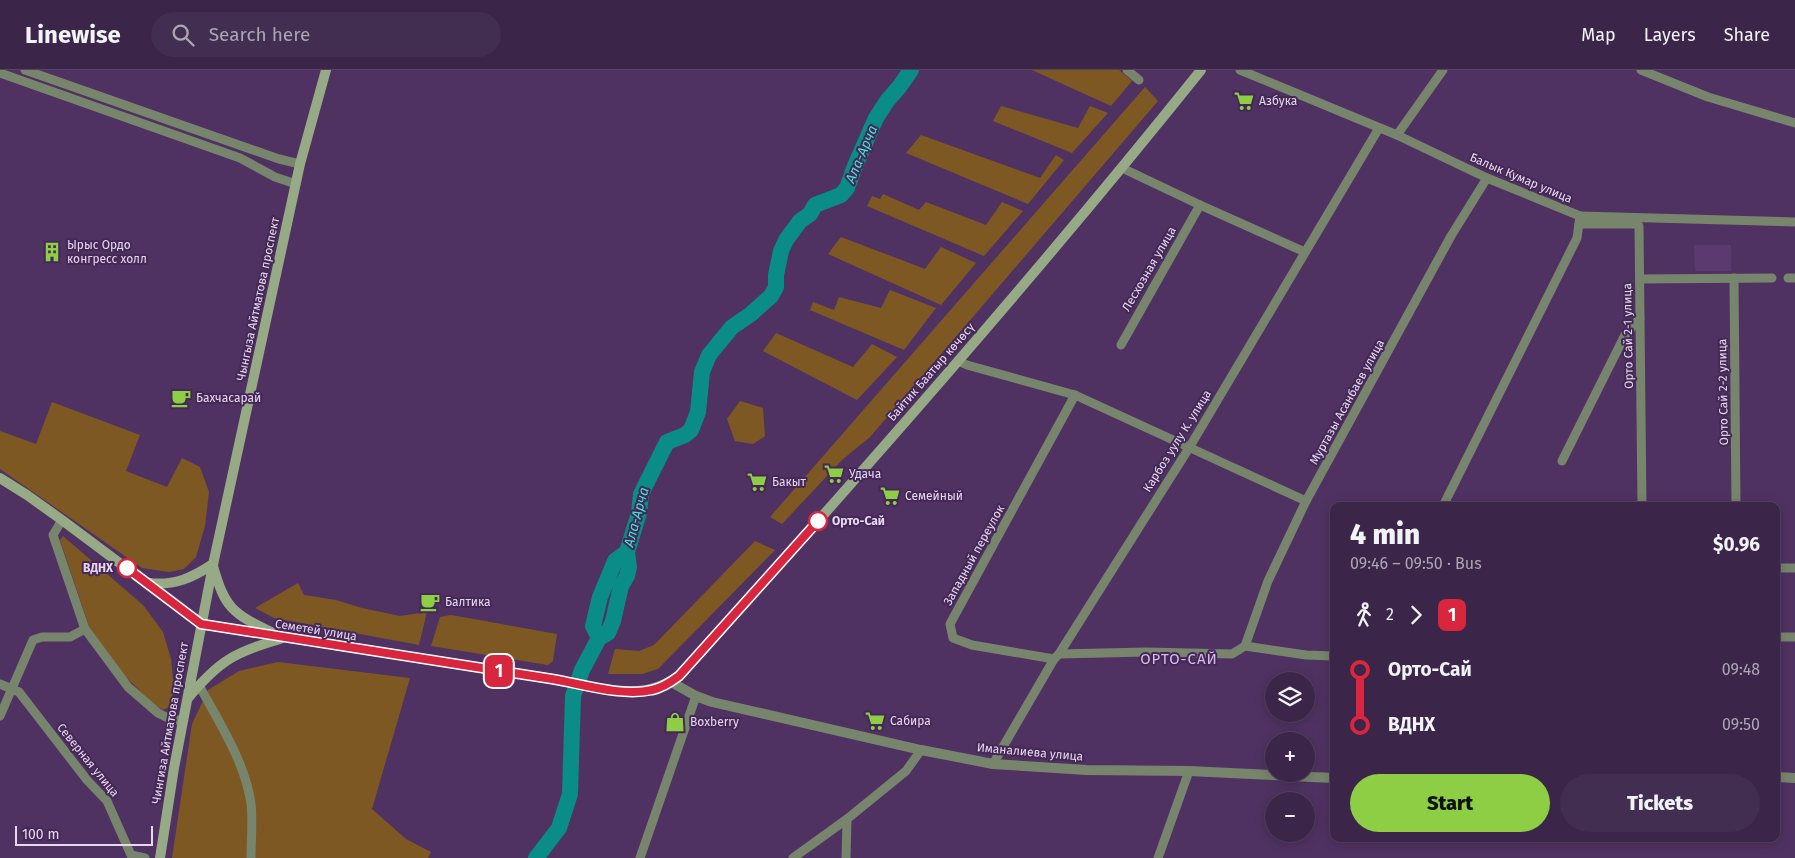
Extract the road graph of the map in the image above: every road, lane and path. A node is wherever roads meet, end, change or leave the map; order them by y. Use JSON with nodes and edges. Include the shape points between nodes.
{"nodes":[{"id":1,"x":326,"y":70,"type":"edge"},
{"id":2,"x":1126,"y":70,"type":"edge"},
{"id":3,"x":1201,"y":70,"type":"edge"},
{"id":4,"x":1240,"y":70,"type":"edge"},
{"id":5,"x":1443,"y":70,"type":"edge"},
{"id":6,"x":1641,"y":70,"type":"edge"},
{"id":7,"x":30,"y":71,"type":"edge"},
{"id":8,"x":0,"y":73,"type":"edge"},
{"id":9,"x":1139,"y":80,"type":"dead end"},
{"id":10,"x":30,"y":84,"type":"junction"},
{"id":11,"x":1795,"y":123,"type":"edge"},
{"id":12,"x":1379,"y":128,"type":"junction"},
{"id":13,"x":1397,"y":135,"type":"junction"},
{"id":14,"x":243,"y":146,"type":"junction"},
{"id":15,"x":240,"y":158,"type":"junction"},
{"id":16,"x":300,"y":164,"type":"junction"},
{"id":17,"x":1122,"y":168,"type":"junction"},
{"id":18,"x":1487,"y":178,"type":"junction"},
{"id":19,"x":296,"y":184,"type":"junction"},
{"id":20,"x":1200,"y":205,"type":"junction"},
{"id":21,"x":1579,"y":220,"type":"junction"},
{"id":22,"x":1795,"y":222,"type":"edge"},
{"id":23,"x":1306,"y":252,"type":"junction"},
{"id":24,"x":1734,"y":278,"type":"junction"},
{"id":25,"x":1772,"y":278,"type":"dead end"},
{"id":26,"x":1640,"y":279,"type":"junction"},
{"id":27,"x":1640,"y":318,"type":"junction"},
{"id":28,"x":1121,"y":345,"type":"dead end"},
{"id":29,"x":958,"y":361,"type":"junction"},
{"id":30,"x":1076,"y":395,"type":"junction"},
{"id":31,"x":1188,"y":448,"type":"junction"},
{"id":32,"x":1562,"y":461,"type":"dead end"},
{"id":33,"x":0,"y":478,"type":"edge"},
{"id":34,"x":1306,"y":502,"type":"junction"},
{"id":35,"x":1445,"y":502,"type":"edge"},
{"id":36,"x":1642,"y":502,"type":"edge"},
{"id":37,"x":1736,"y":502,"type":"edge"},
{"id":38,"x":62,"y":520,"type":"junction"},
{"id":39,"x":213,"y":564,"type":"junction"},
{"id":40,"x":1782,"y":568,"type":"dead end"},
{"id":41,"x":1795,"y":568,"type":"edge"},
{"id":42,"x":148,"y":583,"type":"junction"},
{"id":43,"x":201,"y":624,"type":"junction"},
{"id":44,"x":85,"y":629,"type":"junction"},
{"id":45,"x":1795,"y":636,"type":"edge"},
{"id":46,"x":1780,"y":637,"type":"edge"},
{"id":47,"x":283,"y":638,"type":"junction"},
{"id":48,"x":1245,"y":646,"type":"junction"},
{"id":49,"x":1330,"y":656,"type":"edge"},
{"id":50,"x":1056,"y":657,"type":"junction"},
{"id":51,"x":671,"y":682,"type":"junction"},
{"id":52,"x":0,"y":684,"type":"edge"},
{"id":53,"x":199,"y":685,"type":"junction"},
{"id":54,"x":11,"y":689,"type":"junction"},
{"id":55,"x":696,"y":696,"type":"junction"},
{"id":56,"x":188,"y":698,"type":"junction"},
{"id":57,"x":0,"y":716,"type":"edge"},
{"id":58,"x":182,"y":721,"type":"junction"},
{"id":59,"x":921,"y":750,"type":"junction"},
{"id":60,"x":993,"y":764,"type":"junction"},
{"id":61,"x":1189,"y":771,"type":"junction"},
{"id":62,"x":1780,"y":777,"type":"edge"},
{"id":63,"x":1330,"y":778,"type":"edge"},
{"id":64,"x":1795,"y":778,"type":"edge"},
{"id":65,"x":847,"y":819,"type":"junction"},
{"id":66,"x":145,"y":858,"type":"edge"},
{"id":67,"x":160,"y":858,"type":"edge"},
{"id":68,"x":251,"y":858,"type":"edge"},
{"id":69,"x":640,"y":858,"type":"edge"},
{"id":70,"x":793,"y":858,"type":"edge"},
{"id":71,"x":846,"y":858,"type":"edge"},
{"id":72,"x":1158,"y":858,"type":"edge"}],
"edges":[{"from":1,"to":16,"type":"main road","name":"Чынгыза Айтматова проспект"},
{"from":2,"to":9,"type":"street"},
{"from":3,"to":17,"type":"main road","name":"Байтик Баатыр көчөсү"},
{"from":4,"to":12,"type":"street","name":"Балык Кумар улица"},
{"from":5,"to":13,"type":"street"},
{"from":6,"to":11,"type":"street","via":[[1708,97]]},
{"from":7,"to":10,"type":"street"},
{"from":7,"to":14,"type":"street"},
{"from":8,"to":10,"type":"street"},
{"from":10,"to":15,"type":"street"},
{"from":12,"to":13,"type":"street","name":"Балык Кумар улица"},
{"from":12,"to":23,"type":"street","name":"Карбоз уулу К. улица"},
{"from":13,"to":18,"type":"street","name":"Балык Кумар улица"},
{"from":14,"to":15,"type":"street"},
{"from":14,"to":16,"type":"street"},
{"from":15,"to":19,"type":"street"},
{"from":16,"to":19,"type":"main road","name":"Чынгыза Айтматова проспект"},
{"from":17,"to":20,"type":"street"},
{"from":17,"to":29,"type":"main road","name":"Байтик Баатыр көчөсү"},
{"from":18,"to":21,"type":"street","name":"Балык Кумар улица"},
{"from":18,"to":34,"type":"street","name":"Муртазы Асанбаев улица","via":[[1451,236]]},
{"from":19,"to":39,"type":"main road","name":"Чынгыза Айтматова проспект"},
{"from":20,"to":23,"type":"street"},
{"from":20,"to":28,"type":"street","name":"Лесхозная улица"},
{"from":21,"to":22,"type":"street"},
{"from":21,"to":26,"type":"street","name":"Орто Сай 2-1 улица","via":[[1638,225]]},
{"from":21,"to":35,"type":"street","via":[[1577,238]]},
{"from":23,"to":31,"type":"street","name":"Карбоз уулу К. улица"},
{"from":24,"to":25,"type":"street"},
{"from":24,"to":26,"type":"street"},
{"from":24,"to":37,"type":"street","name":"Орто Сай 2-2 улица"},
{"from":26,"to":27,"type":"street","name":"Орто Сай 2-1 улица"},
{"from":27,"to":32,"type":"street","via":[[1626,335]]},
{"from":27,"to":36,"type":"street","name":"Орто Сай 2-1 улица"},
{"from":29,"to":30,"type":"street"},
{"from":29,"to":51,"type":"main road","name":"Байтик Баатыр көчөсү","via":[[691,664]]},
{"from":30,"to":31,"type":"street"},
{"from":30,"to":50,"type":"street","name":"Западный переулок","via":[[950,624],[953,638],[972,645]]},
{"from":31,"to":34,"type":"street"},
{"from":31,"to":50,"type":"street","name":"Карбоз уулу К. улица"},
{"from":33,"to":38,"type":"main road","name":"Семетей улица"},
{"from":34,"to":48,"type":"street","name":"Муртазы Асанбаев улица","via":[[1268,581]]},
{"from":38,"to":42,"type":"main road","name":"Семетей улица"},
{"from":38,"to":44,"type":"street","via":[[53,535]]},
{"from":39,"to":42,"type":"main road","via":[[180,582]]},
{"from":39,"to":43,"type":"main road","name":"Чингиза Айтматова проспект"},
{"from":39,"to":47,"type":"main road","via":[[223,596],[235,612]]},
{"from":40,"to":41,"type":"street"},
{"from":42,"to":43,"type":"main road","name":"Семетей улица"},
{"from":43,"to":47,"type":"main road","name":"Семетей улица"},
{"from":43,"to":56,"type":"main road","name":"Чингиза Айтматова проспект"},
{"from":44,"to":54,"type":"street","via":[[70,637],[33,640]]},
{"from":44,"to":58,"type":"street","via":[[128,687],[158,713]]},
{"from":45,"to":46,"type":"street"},
{"from":47,"to":51,"type":"main road","name":"Семетей улица","via":[[610,690],[652,690]]},
{"from":47,"to":53,"type":"main road","via":[[231,657]]},
{"from":48,"to":49,"type":"street"},
{"from":48,"to":50,"type":"street","via":[[1232,654],[1146,652]]},
{"from":50,"to":60,"type":"street","name":"Карбоз уулу К. улица"},
{"from":51,"to":55,"type":"street","name":"Иманалиева улица"},
{"from":52,"to":54,"type":"street","name":"Северная улица"},
{"from":53,"to":56,"type":"main road"},
{"from":53,"to":68,"type":"street","via":[[237,755],[247,786],[251,805]]},
{"from":54,"to":57,"type":"street"},
{"from":54,"to":66,"type":"street","name":"Северная улица","via":[[19,692],[107,801],[131,855]]},
{"from":55,"to":59,"type":"street","name":"Иманалиева улица"},
{"from":55,"to":69,"type":"street"},
{"from":56,"to":58,"type":"main road","name":"Чингиза Айтматова проспект"},
{"from":58,"to":67,"type":"main road","name":"Чингиза Айтматова проспект"},
{"from":59,"to":60,"type":"street","name":"Иманалиева улица"},
{"from":59,"to":65,"type":"street","via":[[906,771]]},
{"from":60,"to":61,"type":"street","name":"Иманалиева улица","via":[[1086,770]]},
{"from":61,"to":63,"type":"street","name":"Иманалиева улица"},
{"from":61,"to":72,"type":"street"},
{"from":62,"to":64,"type":"street"},
{"from":65,"to":70,"type":"street"},
{"from":65,"to":71,"type":"street"}]}
